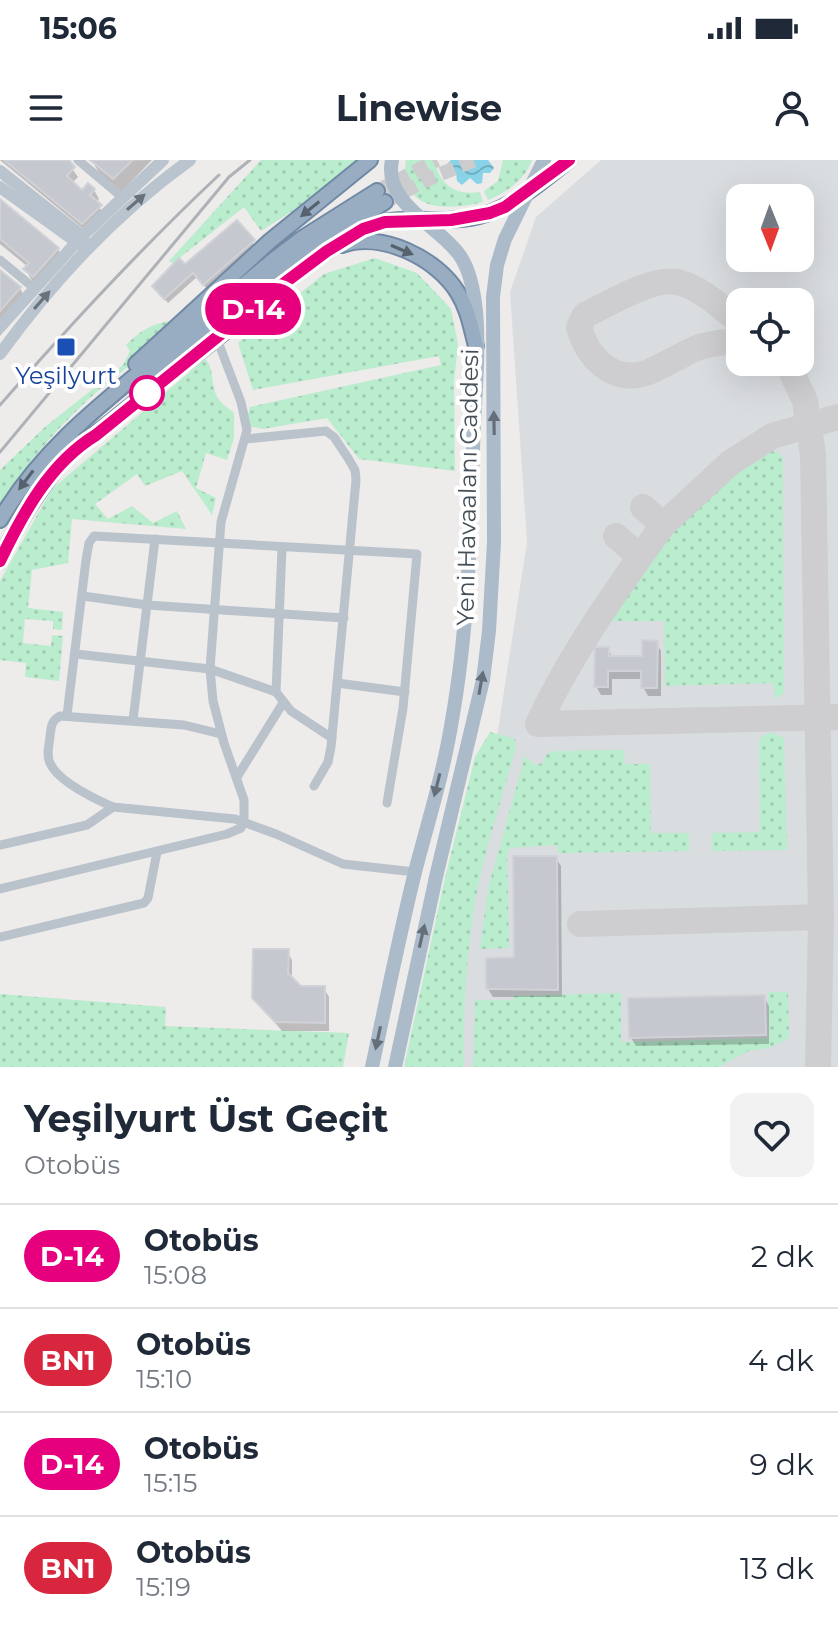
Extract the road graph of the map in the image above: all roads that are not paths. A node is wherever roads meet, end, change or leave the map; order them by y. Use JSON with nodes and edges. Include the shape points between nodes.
{"nodes":[{"id":1,"x":78,"y":160,"type":"edge"},
{"id":2,"x":163,"y":160,"type":"edge"},
{"id":3,"x":190,"y":160,"type":"edge"},
{"id":4,"x":370,"y":160,"type":"edge"},
{"id":5,"x":392,"y":160,"type":"edge"},
{"id":6,"x":544,"y":160,"type":"edge"},
{"id":7,"x":569,"y":160,"type":"edge"},
{"id":8,"x":0,"y":171,"type":"edge"},
{"id":9,"x":0,"y":187,"type":"edge"},
{"id":10,"x":527,"y":192,"type":"junction"},
{"id":11,"x":122,"y":197,"type":"junction"},
{"id":12,"x":426,"y":221,"type":"junction"},
{"id":13,"x":82,"y":243,"type":"junction"},
{"id":14,"x":327,"y":251,"type":"junction"},
{"id":15,"x":0,"y":260,"type":"edge"},
{"id":16,"x":34,"y":288,"type":"junction"},
{"id":17,"x":0,"y":327,"type":"edge"},
{"id":18,"x":217,"y":339,"type":"junction"},
{"id":19,"x":476,"y":346,"type":"junction"},
{"id":20,"x":0,"y":354,"type":"edge"},
{"id":21,"x":245,"y":439,"type":"junction"},
{"id":22,"x":57,"y":443,"type":"junction"},
{"id":23,"x":75,"y":448,"type":"junction"},
{"id":24,"x":0,"y":520,"type":"edge"},
{"id":25,"x":155,"y":539,"type":"junction"},
{"id":26,"x":218,"y":545,"type":"junction"},
{"id":27,"x":282,"y":548,"type":"junction"},
{"id":28,"x":350,"y":551,"type":"junction"},
{"id":29,"x":0,"y":561,"type":"edge"},
{"id":30,"x":83,"y":596,"type":"junction"},
{"id":31,"x":147,"y":605,"type":"junction"},
{"id":32,"x":213,"y":608,"type":"junction"},
{"id":33,"x":280,"y":613,"type":"junction"},
{"id":34,"x":344,"y":618,"type":"junction"},
{"id":35,"x":76,"y":654,"type":"junction"},
{"id":36,"x":140,"y":661,"type":"junction"},
{"id":37,"x":210,"y":669,"type":"junction"},
{"id":38,"x":337,"y":683,"type":"junction"},
{"id":39,"x":276,"y":692,"type":"junction"},
{"id":40,"x":405,"y":692,"type":"junction"},
{"id":41,"x":283,"y":703,"type":"junction"},
{"id":42,"x":67,"y":715,"type":"junction"},
{"id":43,"x":133,"y":720,"type":"junction"},
{"id":44,"x":221,"y":734,"type":"junction"},
{"id":45,"x":332,"y":738,"type":"junction"},
{"id":46,"x":237,"y":777,"type":"junction"},
{"id":47,"x":314,"y":786,"type":"dead end"},
{"id":48,"x":387,"y":803,"type":"dead end"},
{"id":49,"x":113,"y":807,"type":"junction"},
{"id":50,"x":244,"y":822,"type":"junction"},
{"id":51,"x":0,"y":845,"type":"edge"},
{"id":52,"x":157,"y":852,"type":"junction"},
{"id":53,"x":415,"y":872,"type":"junction"},
{"id":54,"x":436,"y":877,"type":"junction"},
{"id":55,"x":0,"y":889,"type":"edge"},
{"id":56,"x":0,"y":937,"type":"edge"},
{"id":57,"x":392,"y":970,"type":"junction"},
{"id":58,"x":414,"y":975,"type":"junction"},
{"id":59,"x":372,"y":1067,"type":"edge"},
{"id":60,"x":395,"y":1067,"type":"edge"}],
"edges":[{"from":1,"to":11,"type":"street"},
{"from":2,"to":11,"type":"main road"},
{"from":13,"to":3,"type":"main road","one_way":true},
{"from":4,"to":22,"type":"highway","one_way":true,"via":[[191,311],[75,418]]},
{"from":5,"to":12,"type":"main road","name":"Yeni Havaalanı Caddesi","via":[[393,185]]},
{"from":6,"to":10,"type":"main road","name":"Yeni Havaalanı Caddesi"},
{"from":7,"to":10,"type":"highway"},
{"from":8,"to":13,"type":"main road"},
{"from":9,"to":13,"type":"main road"},
{"from":10,"to":12,"type":"highway","via":[[470,219]]},
{"from":54,"to":10,"type":"main road","name":"Yeni Havaalanı Caddesi","one_way":true,"via":[[483,680],[494,542],[493,297],[505,239]]},
{"from":11,"to":13,"type":"main road"},
{"from":12,"to":14,"type":"highway","via":[[373,224]]},
{"from":12,"to":19,"type":"main road","name":"Yeni Havaalanı Caddesi","via":[[467,269],[476,311]]},
{"from":13,"to":16,"type":"main road"},
{"from":20,"to":13,"type":"main road","one_way":true},
{"from":14,"to":18,"type":"highway"},
{"from":14,"to":19,"type":"highway","one_way":true,"via":[[366,241],[416,256],[456,289]]},
{"from":15,"to":16,"type":"street"},
{"from":16,"to":17,"type":"main road"},
{"from":18,"to":21,"type":"street","via":[[243,406]]},
{"from":18,"to":23,"type":"highway"},
{"from":19,"to":53,"type":"main road","name":"Yeni Havaalanı Caddesi","one_way":true,"via":[[466,623],[452,722]]},
{"from":21,"to":26,"type":"street"},
{"from":21,"to":28,"type":"street","via":[[316,431],[334,437],[355,470]]},
{"from":22,"to":23,"type":"highway","via":[[301,239],[381,197],[286,266],[110,412]]},
{"from":22,"to":24,"type":"highway","one_way":true},
{"from":23,"to":29,"type":"highway","via":[[23,515]]},
{"from":25,"to":26,"type":"street"},
{"from":25,"to":30,"type":"street","via":[[94,536]]},
{"from":25,"to":31,"type":"street"},
{"from":26,"to":27,"type":"street"},
{"from":26,"to":32,"type":"street"},
{"from":27,"to":28,"type":"street"},
{"from":27,"to":33,"type":"street"},
{"from":28,"to":34,"type":"street"},
{"from":28,"to":40,"type":"street","via":[[417,554]]},
{"from":30,"to":31,"type":"street"},
{"from":30,"to":35,"type":"street"},
{"from":31,"to":32,"type":"street"},
{"from":31,"to":36,"type":"street"},
{"from":32,"to":33,"type":"street"},
{"from":32,"to":37,"type":"street"},
{"from":33,"to":34,"type":"street"},
{"from":33,"to":39,"type":"street"},
{"from":34,"to":38,"type":"street"},
{"from":35,"to":36,"type":"street"},
{"from":35,"to":42,"type":"street"},
{"from":36,"to":37,"type":"street"},
{"from":36,"to":43,"type":"street"},
{"from":37,"to":39,"type":"street"},
{"from":37,"to":44,"type":"street"},
{"from":38,"to":40,"type":"street"},
{"from":38,"to":45,"type":"street"},
{"from":39,"to":41,"type":"street"},
{"from":40,"to":48,"type":"street"},
{"from":41,"to":45,"type":"street"},
{"from":41,"to":46,"type":"street"},
{"from":42,"to":43,"type":"street"},
{"from":42,"to":49,"type":"street","via":[[57,717],[51,726],[51,766]]},
{"from":43,"to":44,"type":"street"},
{"from":44,"to":46,"type":"street"},
{"from":45,"to":47,"type":"street","via":[[328,762]]},
{"from":46,"to":50,"type":"street"},
{"from":49,"to":50,"type":"street"},
{"from":49,"to":51,"type":"street","via":[[87,825]]},
{"from":50,"to":52,"type":"street","via":[[227,834]]},
{"from":50,"to":53,"type":"street","via":[[343,864]]},
{"from":52,"to":55,"type":"street"},
{"from":52,"to":56,"type":"street","via":[[144,903]]},
{"from":53,"to":54,"type":"main road"},
{"from":53,"to":57,"type":"main road","name":"Yeni Havaalanı Caddesi"},
{"from":58,"to":54,"type":"main road","name":"Yeni Havaalanı Caddesi","one_way":true},
{"from":57,"to":58,"type":"main road"},
{"from":57,"to":59,"type":"main road","name":"Yeni Havaalanı Caddesi","one_way":true},
{"from":58,"to":60,"type":"main road","name":"Yeni Havaalanı Caddesi"}]}
